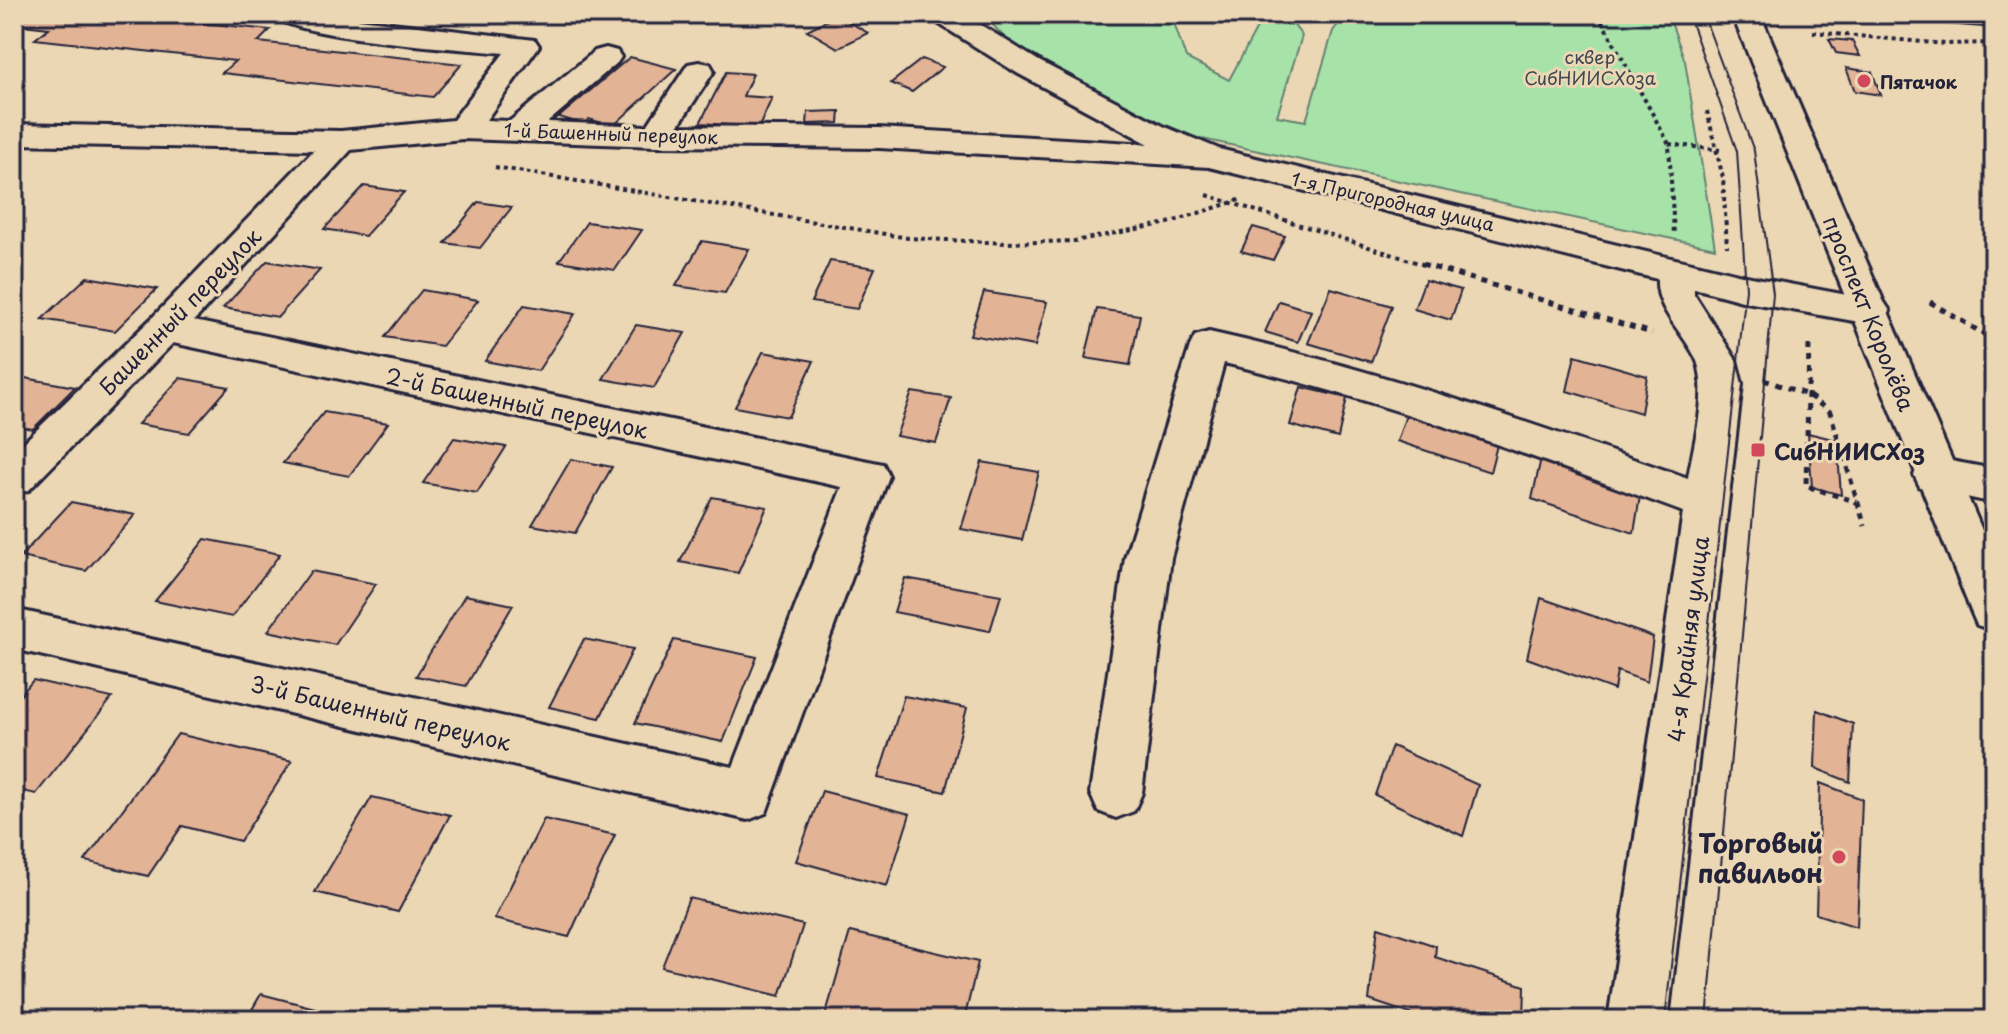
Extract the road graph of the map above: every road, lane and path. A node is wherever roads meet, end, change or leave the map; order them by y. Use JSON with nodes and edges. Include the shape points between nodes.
{"nodes":[{"id":1,"x":286,"y":14,"type":"edge"},
{"id":2,"x":943,"y":14,"type":"edge"},
{"id":3,"x":1598,"y":14,"type":"edge"},
{"id":4,"x":1746,"y":14,"type":"edge"},
{"id":5,"x":1813,"y":32,"type":"dead end"},
{"id":6,"x":1994,"y":43,"type":"edge"},
{"id":7,"x":606,"y":57,"type":"dead end"},
{"id":8,"x":699,"y":71,"type":"dead end"},
{"id":9,"x":1707,"y":111,"type":"dead end"},
{"id":10,"x":463,"y":129,"type":"junction"},
{"id":11,"x":518,"y":131,"type":"junction"},
{"id":12,"x":14,"y":134,"type":"edge"},
{"id":13,"x":656,"y":136,"type":"junction"},
{"id":14,"x":341,"y":141,"type":"junction"},
{"id":15,"x":1669,"y":144,"type":"junction"},
{"id":16,"x":1720,"y":150,"type":"junction"},
{"id":17,"x":1209,"y":157,"type":"junction"},
{"id":18,"x":483,"y":165,"type":"dead end"},
{"id":19,"x":1290,"y":177,"type":"junction"},
{"id":20,"x":1234,"y":202,"type":"junction"},
{"id":21,"x":1727,"y":254,"type":"dead end"},
{"id":22,"x":1676,"y":270,"type":"junction"},
{"id":23,"x":1930,"y":302,"type":"dead end"},
{"id":24,"x":1871,"y":311,"type":"junction"},
{"id":25,"x":165,"y":328,"type":"junction"},
{"id":26,"x":1994,"y":340,"type":"edge"},
{"id":27,"x":1809,"y":345,"type":"dead end"},
{"id":28,"x":1713,"y":355,"type":"junction"},
{"id":29,"x":1808,"y":394,"type":"junction"},
{"id":30,"x":1935,"y":475,"type":"junction"},
{"id":31,"x":14,"y":478,"type":"edge"},
{"id":32,"x":1994,"y":486,"type":"edge"},
{"id":33,"x":1705,"y":502,"type":"junction"},
{"id":34,"x":1857,"y":502,"type":"junction"},
{"id":35,"x":1865,"y":526,"type":"dead end"},
{"id":36,"x":1994,"y":611,"type":"edge"},
{"id":37,"x":14,"y":629,"type":"edge"},
{"id":38,"x":1116,"y":793,"type":"dead end"},
{"id":39,"x":748,"y":795,"type":"joint"},
{"id":40,"x":1638,"y":1020,"type":"edge"}],
"edges":[{"from":1,"to":10,"type":"street","via":[[318,24],[524,46]]},
{"from":2,"to":17,"type":"street","name":"1-я Пригородная улица","via":[[1028,67]]},
{"from":3,"to":15,"type":"path"},
{"from":4,"to":24,"type":"street","name":"проспект Королёва"},
{"from":5,"to":6,"type":"path"},
{"from":7,"to":11,"type":"street"},
{"from":8,"to":13,"type":"street"},
{"from":9,"to":16,"type":"path"},
{"from":10,"to":11,"type":"street","name":"1-й Башенный переулок"},
{"from":10,"to":14,"type":"street","name":"1-й Башенный переулок"},
{"from":11,"to":13,"type":"street","name":"1-й Башенный переулок"},
{"from":12,"to":14,"type":"street","name":"1-й Башенный переулок"},
{"from":13,"to":17,"type":"street","name":"1-й Башенный переулок","via":[[879,138]]},
{"from":14,"to":25,"type":"street","name":"Башенный переулок"},
{"from":15,"to":16,"type":"path"},
{"from":15,"to":22,"type":"path"},
{"from":16,"to":21,"type":"path","via":[[1728,207]]},
{"from":17,"to":19,"type":"street","name":"1-я Пригородная улица"},
{"from":18,"to":20,"type":"path","via":[[922,239],[1075,241],[1168,223]]},
{"from":19,"to":20,"type":"path"},
{"from":19,"to":22,"type":"street","name":"1-я Пригородная улица"},
{"from":20,"to":28,"type":"path","via":[[1561,308],[1677,339]]},
{"from":22,"to":24,"type":"street","name":"1-я Пригородная улица","via":[[1746,289]]},
{"from":22,"to":28,"type":"street","name":"4-я Крайняя улица","via":[[1675,294]]},
{"from":23,"to":26,"type":"path"},
{"from":24,"to":30,"type":"street","name":"проспект Королёва"},
{"from":25,"to":31,"type":"street","name":"Башенный переулок"},
{"from":25,"to":39,"type":"street","name":"2-й Башенный переулок","via":[[868,476]]},
{"from":27,"to":29,"type":"path"},
{"from":28,"to":29,"type":"path","via":[[1779,388]]},
{"from":28,"to":33,"type":"street","name":"4-я Крайняя улица","via":[[1722,384]]},
{"from":29,"to":34,"type":"path","via":[[1830,412]]},
{"from":29,"to":34,"type":"path","via":[[1806,486]]},
{"from":30,"to":32,"type":"street"},
{"from":30,"to":36,"type":"street","name":"проспект Королёва"},
{"from":33,"to":38,"type":"street","via":[[1433,406],[1209,346],[1148,558]]},
{"from":33,"to":40,"type":"street","name":"4-я Крайняя улица"},
{"from":34,"to":35,"type":"path"},
{"from":37,"to":39,"type":"street","name":"3-й Башенный переулок"}]}
